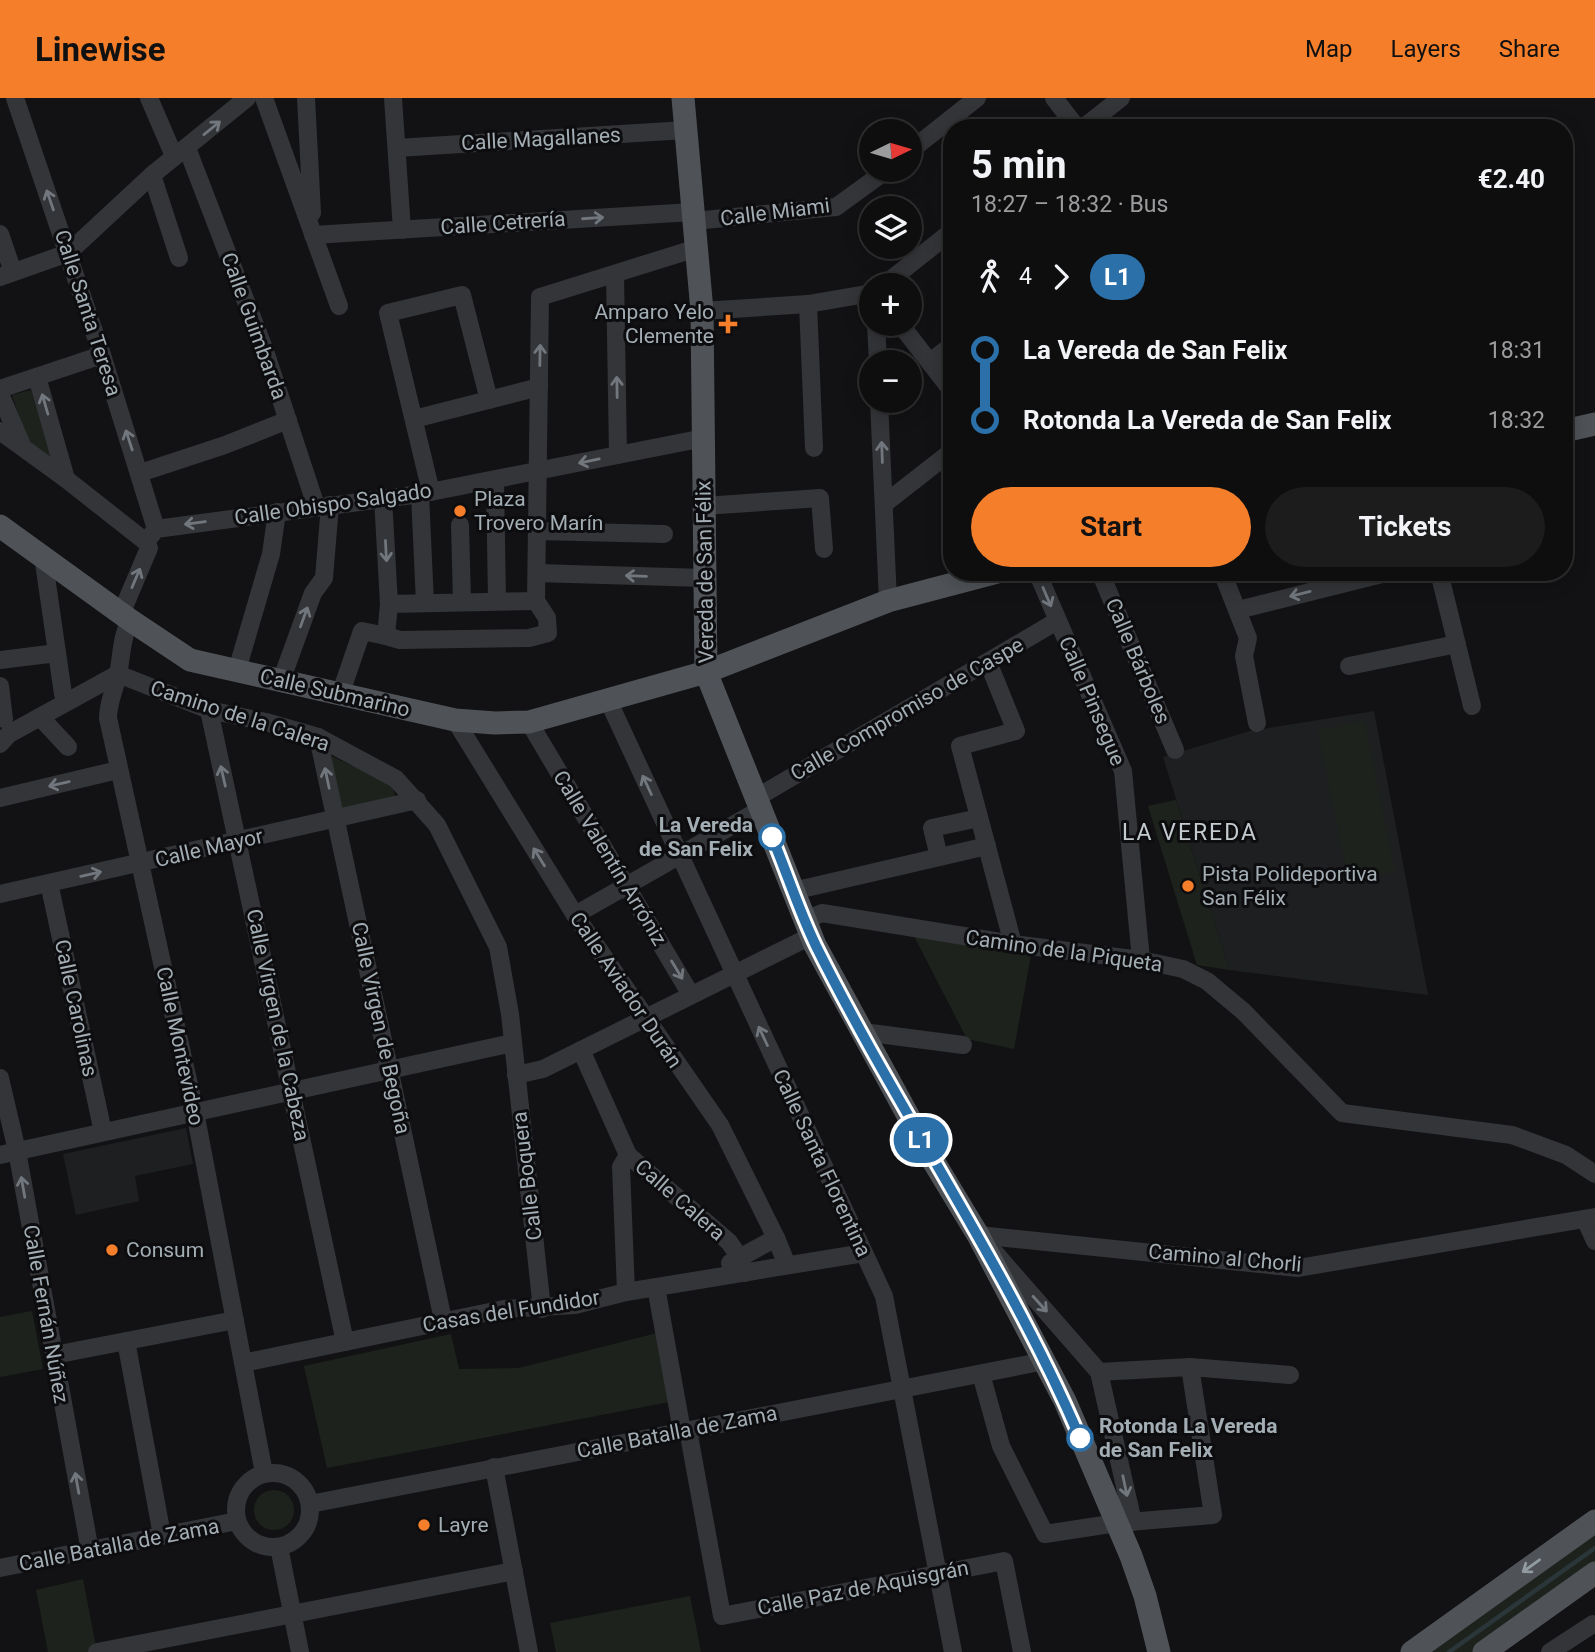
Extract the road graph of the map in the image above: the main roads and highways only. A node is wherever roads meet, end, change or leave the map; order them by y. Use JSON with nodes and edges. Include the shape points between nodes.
{"nodes":[{"id":1,"x":683,"y":98,"type":"edge"},
{"id":2,"x":1595,"y":424,"type":"edge"},
{"id":3,"x":1573,"y":429,"type":"edge"},
{"id":4,"x":0,"y":526,"type":"edge"},
{"id":5,"x":964,"y":581,"type":"edge"},
{"id":6,"x":706,"y":672,"type":"junction"},
{"id":7,"x":1595,"y":1521,"type":"edge"},
{"id":8,"x":1595,"y":1573,"type":"edge"},
{"id":9,"x":1159,"y":1652,"type":"edge"},
{"id":10,"x":1412,"y":1652,"type":"edge"},
{"id":11,"x":1484,"y":1652,"type":"edge"}],
"edges":[{"from":1,"to":6,"type":"main road","name":"Vereda de San Félix","via":[[702,311]]},
{"from":2,"to":3,"type":"main road"},
{"from":4,"to":6,"type":"main road","name":"Calle Submarino","via":[[190,660],[454,720],[529,722]]},
{"from":5,"to":6,"type":"main road","name":"Calle Submarino","via":[[888,601]]},
{"from":6,"to":9,"type":"main road","name":"Vereda de San Félix","via":[[808,928],[929,1154],[978,1235],[1125,1523]]},
{"from":7,"to":10,"type":"main road","one_way":true},
{"from":8,"to":11,"type":"main road"}]}
